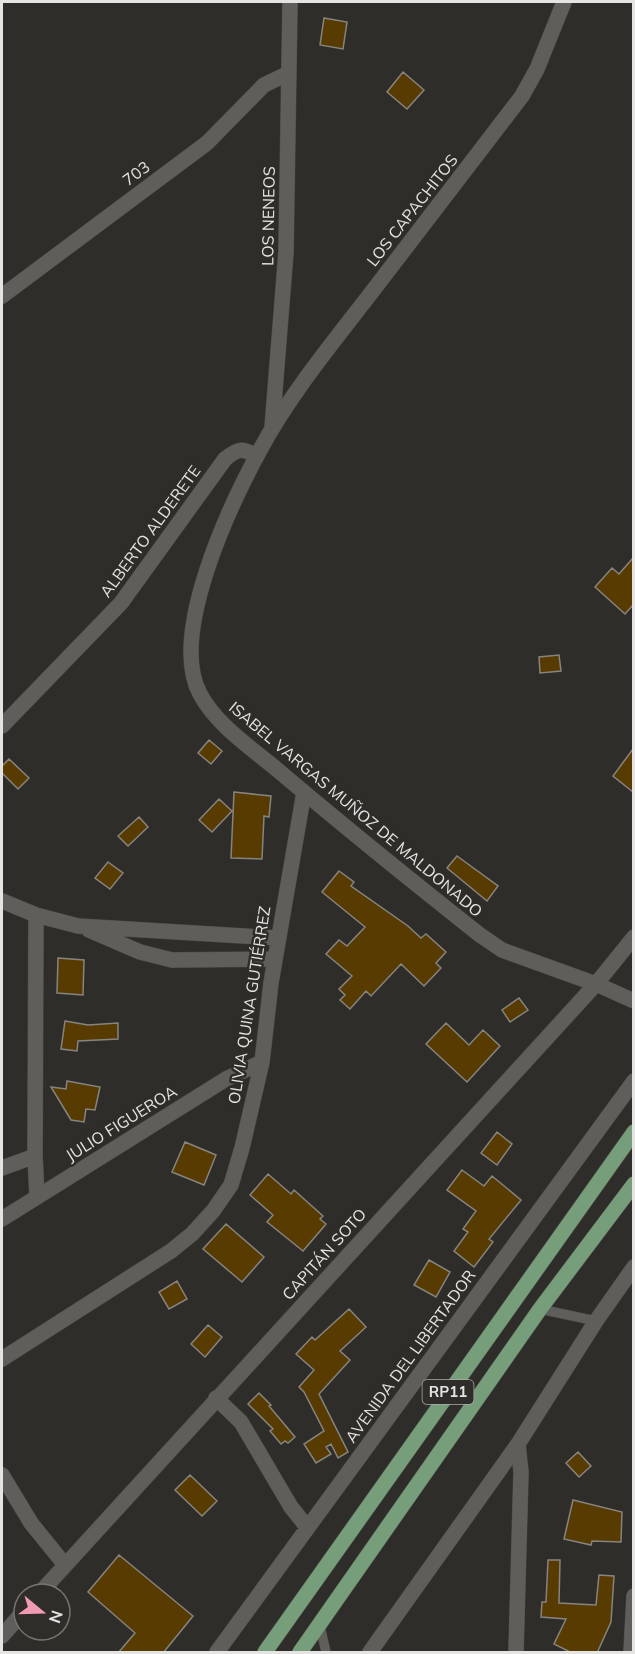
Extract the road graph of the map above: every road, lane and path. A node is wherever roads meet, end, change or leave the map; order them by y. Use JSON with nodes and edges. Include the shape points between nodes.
{"nodes":[{"id":1,"x":290,"y":2,"type":"edge"},
{"id":2,"x":564,"y":2,"type":"edge"},
{"id":3,"x":287,"y":74,"type":"junction"},
{"id":4,"x":2,"y":296,"type":"edge"},
{"id":5,"x":272,"y":431,"type":"junction"},
{"id":6,"x":257,"y":456,"type":"junction"},
{"id":7,"x":2,"y":726,"type":"edge"},
{"id":8,"x":304,"y":792,"type":"junction"},
{"id":9,"x":2,"y":902,"type":"edge"},
{"id":10,"x":36,"y":915,"type":"junction"},
{"id":11,"x":78,"y":926,"type":"junction"},
{"id":12,"x":633,"y":937,"type":"edge"},
{"id":13,"x":279,"y":938,"type":"junction"},
{"id":14,"x":275,"y":959,"type":"junction"},
{"id":15,"x":596,"y":984,"type":"junction"},
{"id":16,"x":633,"y":1001,"type":"edge"},
{"id":17,"x":262,"y":1062,"type":"junction"},
{"id":18,"x":633,"y":1081,"type":"edge"},
{"id":19,"x":633,"y":1132,"type":"edge"},
{"id":20,"x":35,"y":1156,"type":"junction"},
{"id":21,"x":2,"y":1168,"type":"edge"},
{"id":22,"x":633,"y":1184,"type":"edge"},
{"id":23,"x":37,"y":1197,"type":"junction"},
{"id":24,"x":2,"y":1219,"type":"edge"},
{"id":25,"x":633,"y":1267,"type":"edge"},
{"id":26,"x":540,"y":1309,"type":"junction"},
{"id":27,"x":596,"y":1321,"type":"junction"},
{"id":28,"x":2,"y":1359,"type":"edge"},
{"id":29,"x":216,"y":1398,"type":"junction"},
{"id":30,"x":518,"y":1444,"type":"junction"},
{"id":31,"x":2,"y":1475,"type":"edge"},
{"id":32,"x":308,"y":1527,"type":"junction"},
{"id":33,"x":65,"y":1565,"type":"junction"},
{"id":34,"x":50,"y":1582,"type":"edge"},
{"id":35,"x":633,"y":1596,"type":"edge"},
{"id":36,"x":12,"y":1625,"type":"edge"},
{"id":37,"x":320,"y":1626,"type":"junction"},
{"id":38,"x":2,"y":1636,"type":"edge"},
{"id":39,"x":217,"y":1653,"type":"edge"},
{"id":40,"x":265,"y":1653,"type":"edge"},
{"id":41,"x":300,"y":1653,"type":"edge"},
{"id":42,"x":326,"y":1653,"type":"edge"},
{"id":43,"x":370,"y":1653,"type":"edge"},
{"id":44,"x":516,"y":1653,"type":"edge"},
{"id":45,"x":632,"y":1653,"type":"edge"}],
"edges":[{"from":1,"to":3,"type":"street","name":"LOS NENEOS"},
{"from":2,"to":5,"type":"street","name":"LOS CAPACHITOS","via":[[522,96],[326,352]]},
{"from":3,"to":4,"type":"street","name":"703","via":[[264,85],[207,143]]},
{"from":3,"to":5,"type":"street","name":"LOS NENEOS","via":[[286,252]]},
{"from":5,"to":6,"type":"street","name":"LOS CAPACHITOS"},
{"from":6,"to":7,"type":"street","name":"ALBERTO ALDERETE","via":[[237,450],[225,459],[121,603]]},
{"from":6,"to":8,"type":"street","name":"ISABEL VARGAS MUÑOZ DE MALDONADO","via":[[228,515],[195,610],[191,669],[199,693],[214,714]]},
{"from":8,"to":13,"type":"street","name":"OLIVIA QUINA GUTIÉRREZ"},
{"from":8,"to":15,"type":"street","name":"ISABEL VARGAS MUÑOZ DE MALDONADO","via":[[480,936],[502,950]]},
{"from":9,"to":10,"type":"street"},
{"from":10,"to":11,"type":"street"},
{"from":10,"to":20,"type":"street"},
{"from":11,"to":13,"type":"street"},
{"from":11,"to":14,"type":"street","via":[[140,952],[172,960]]},
{"from":12,"to":15,"type":"street","name":"CAPITÁN SOTO"},
{"from":13,"to":14,"type":"street","name":"OLIVIA QUINA GUTIÉRREZ"},
{"from":14,"to":17,"type":"street","name":"OLIVIA QUINA GUTIÉRREZ"},
{"from":15,"to":16,"type":"street","name":"ISABEL VARGAS MUÑOZ DE MALDONADO"},
{"from":15,"to":29,"type":"street","name":"CAPITÁN SOTO"},
{"from":17,"to":23,"type":"street","name":"JULIO FIGUEROA","via":[[226,1079]]},
{"from":17,"to":28,"type":"street","name":"OLIVIA QUINA GUTIÉRREZ","via":[[231,1185],[213,1211],[171,1251]]},
{"from":18,"to":32,"type":"street","name":"AVENIDA DEL LIBERTADOR"},
{"from":19,"to":40,"type":"main road","number":"RP11"},
{"from":20,"to":21,"type":"street"},
{"from":20,"to":23,"type":"street"},
{"from":22,"to":26,"type":"main road","number":"RP11"},
{"from":23,"to":24,"type":"street","name":"JULIO FIGUEROA"},
{"from":25,"to":27,"type":"street"},
{"from":26,"to":27,"type":"lane"},
{"from":26,"to":37,"type":"main road","number":"RP11"},
{"from":27,"to":30,"type":"street"},
{"from":29,"to":32,"type":"street","via":[[241,1422],[291,1507]]},
{"from":29,"to":33,"type":"street","name":"CAPITÁN SOTO"},
{"from":30,"to":43,"type":"street"},
{"from":30,"to":44,"type":"street","via":[[521,1472]]},
{"from":31,"to":33,"type":"street","via":[[31,1523]]},
{"from":32,"to":39,"type":"street","name":"AVENIDA DEL LIBERTADOR"},
{"from":33,"to":34,"type":"street","name":"CAPITÁN SOTO"},
{"from":35,"to":45,"type":"street"},
{"from":36,"to":38,"type":"street"},
{"from":37,"to":41,"type":"main road","number":"RP11"},
{"from":37,"to":42,"type":"lane"}]}
